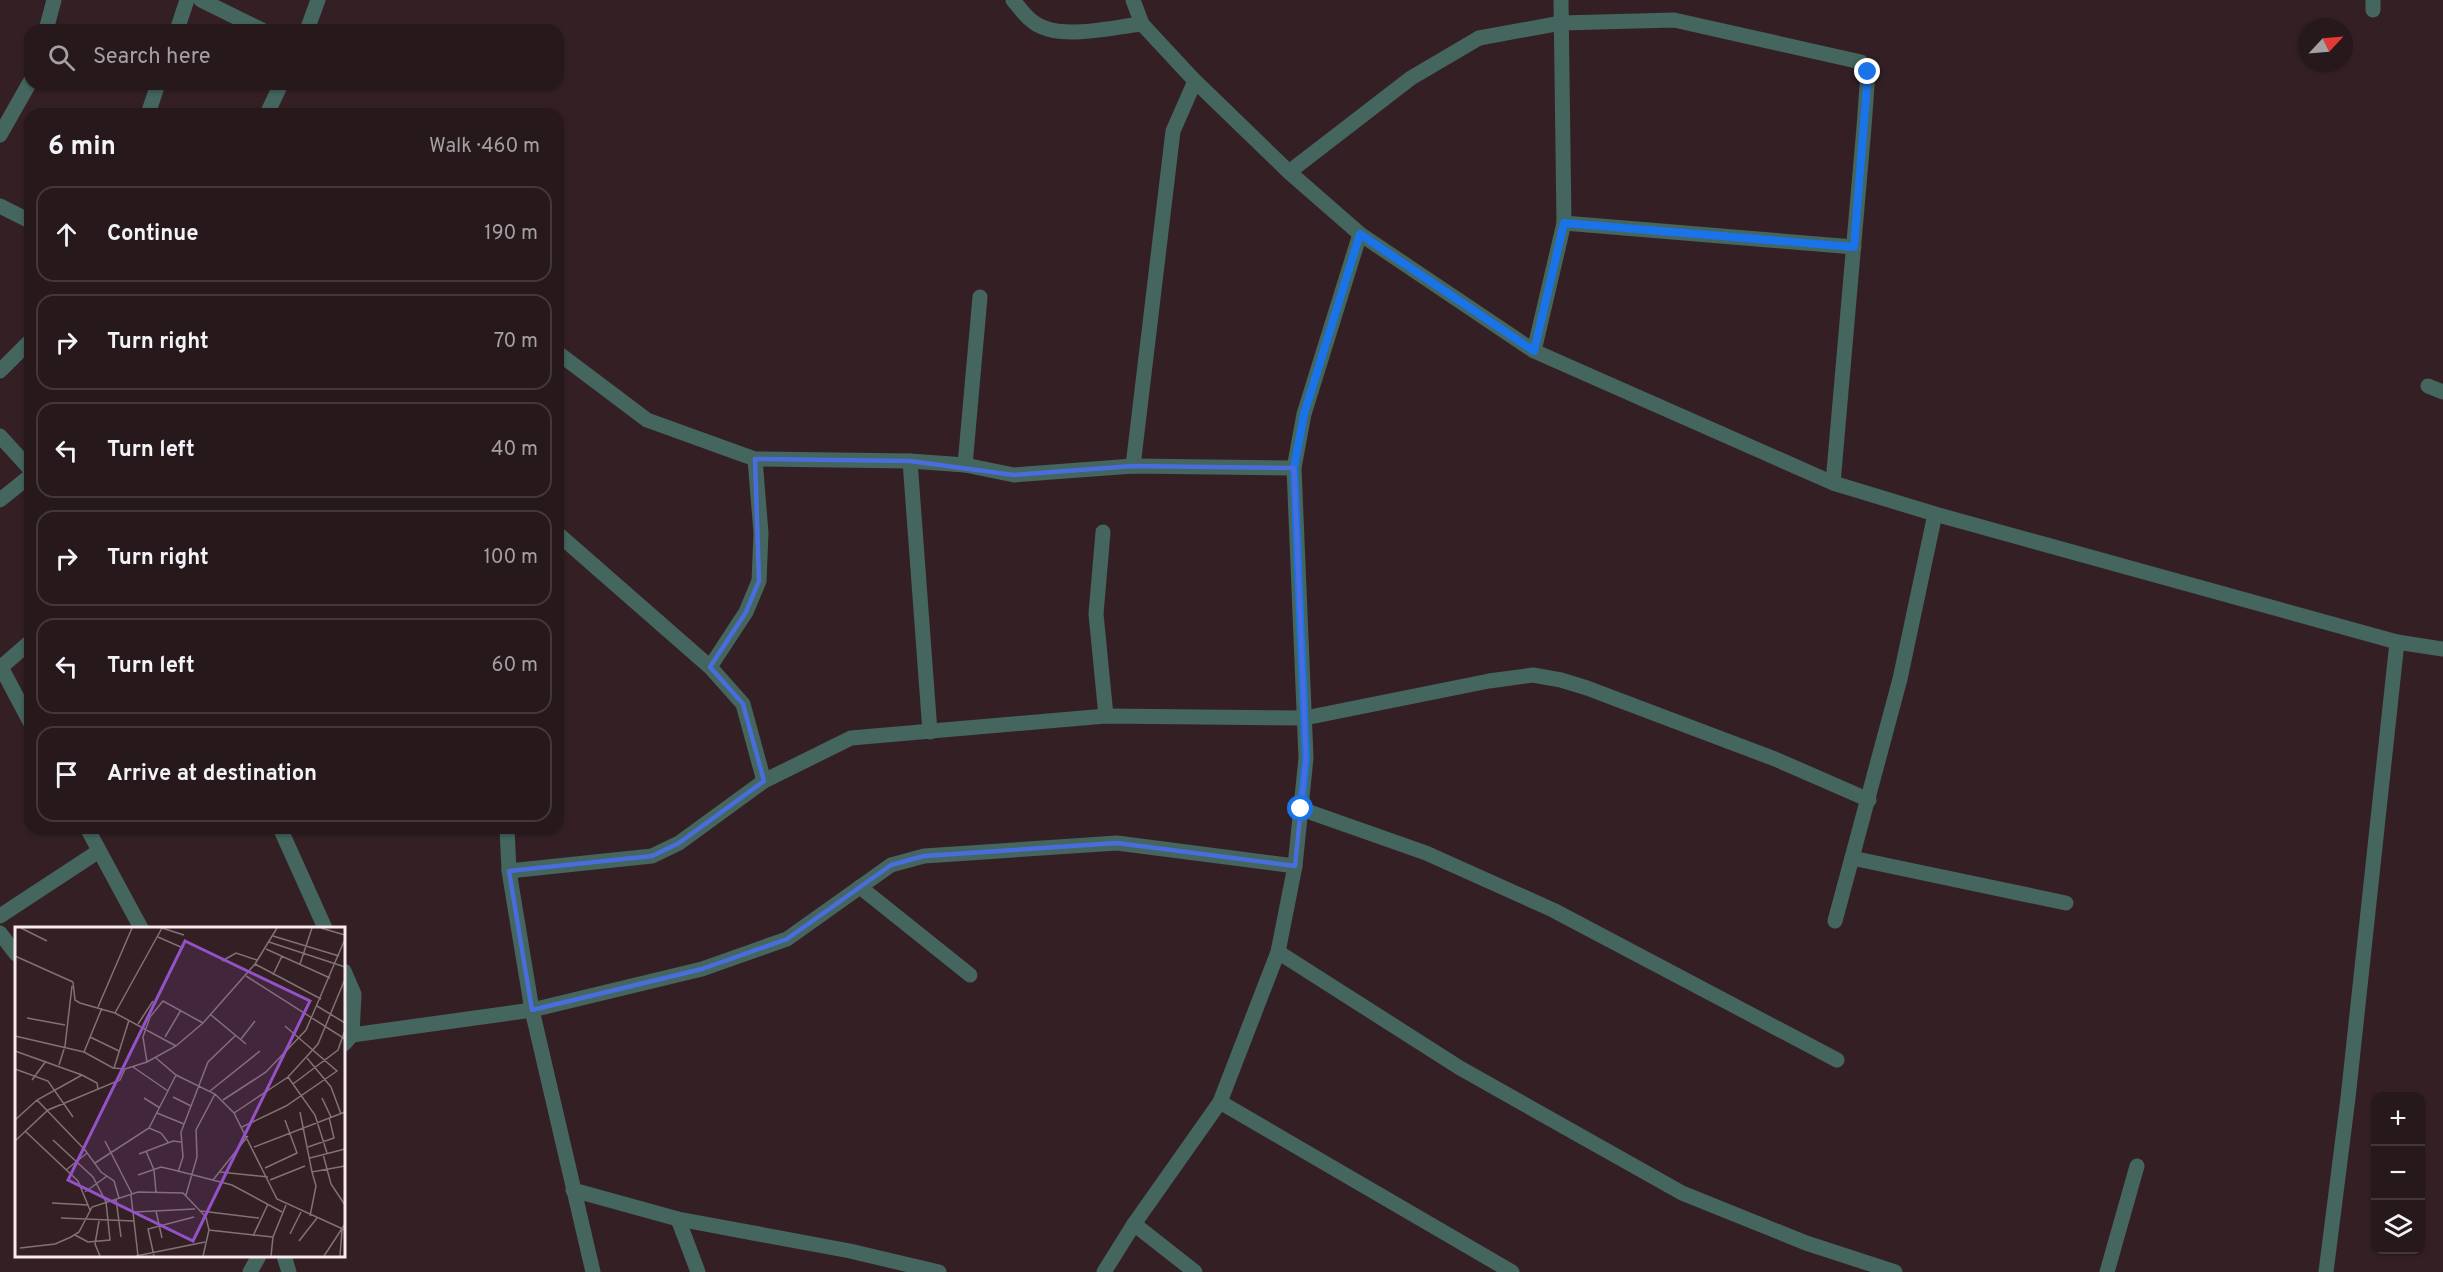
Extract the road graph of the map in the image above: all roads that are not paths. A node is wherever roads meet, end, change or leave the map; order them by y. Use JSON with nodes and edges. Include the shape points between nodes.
{"nodes":[{"id":1,"x":54,"y":0,"type":"edge"},
{"id":2,"x":187,"y":0,"type":"edge"},
{"id":3,"x":201,"y":0,"type":"edge"},
{"id":4,"x":318,"y":0,"type":"edge"},
{"id":5,"x":1013,"y":0,"type":"edge"},
{"id":6,"x":1133,"y":0,"type":"edge"},
{"id":7,"x":1562,"y":0,"type":"edge"},
{"id":8,"x":1561,"y":23,"type":"junction"},
{"id":9,"x":48,"y":24,"type":"edge"},
{"id":10,"x":179,"y":24,"type":"edge"},
{"id":11,"x":250,"y":24,"type":"edge"},
{"id":12,"x":309,"y":24,"type":"edge"},
{"id":13,"x":1142,"y":24,"type":"junction"},
{"id":14,"x":1195,"y":81,"type":"junction"},
{"id":15,"x":25,"y":90,"type":"edge"},
{"id":16,"x":157,"y":90,"type":"edge"},
{"id":17,"x":278,"y":90,"type":"edge"},
{"id":18,"x":150,"y":108,"type":"edge"},
{"id":19,"x":270,"y":108,"type":"edge"},
{"id":20,"x":0,"y":135,"type":"edge"},
{"id":21,"x":1289,"y":172,"type":"junction"},
{"id":22,"x":0,"y":206,"type":"edge"},
{"id":23,"x":24,"y":218,"type":"edge"},
{"id":24,"x":1564,"y":223,"type":"junction"},
{"id":25,"x":1360,"y":234,"type":"junction"},
{"id":26,"x":1854,"y":247,"type":"junction"},
{"id":27,"x":980,"y":297,"type":"dead end"},
{"id":28,"x":24,"y":347,"type":"edge"},
{"id":29,"x":1534,"y":351,"type":"junction"},
{"id":30,"x":564,"y":358,"type":"edge"},
{"id":31,"x":0,"y":371,"type":"edge"},
{"id":32,"x":2428,"y":386,"type":"dead end"},
{"id":33,"x":2443,"y":392,"type":"edge"},
{"id":34,"x":0,"y":436,"type":"edge"},
{"id":35,"x":755,"y":459,"type":"junction"},
{"id":36,"x":910,"y":461,"type":"junction"},
{"id":37,"x":24,"y":462,"type":"edge"},
{"id":38,"x":965,"y":465,"type":"junction"},
{"id":39,"x":1133,"y":466,"type":"junction"},
{"id":40,"x":1294,"y":468,"type":"junction"},
{"id":41,"x":24,"y":481,"type":"edge"},
{"id":42,"x":1833,"y":483,"type":"junction"},
{"id":43,"x":0,"y":500,"type":"edge"},
{"id":44,"x":1935,"y":514,"type":"junction"},
{"id":45,"x":1104,"y":532,"type":"dead end"},
{"id":46,"x":564,"y":539,"type":"edge"},
{"id":47,"x":2397,"y":642,"type":"junction"},
{"id":48,"x":24,"y":647,"type":"edge"},
{"id":49,"x":2443,"y":649,"type":"edge"},
{"id":50,"x":710,"y":667,"type":"junction"},
{"id":51,"x":0,"y":668,"type":"edge"},
{"id":52,"x":24,"y":711,"type":"edge"},
{"id":53,"x":1106,"y":716,"type":"junction"},
{"id":54,"x":1305,"y":718,"type":"junction"},
{"id":55,"x":930,"y":732,"type":"junction"},
{"id":56,"x":764,"y":781,"type":"junction"},
{"id":57,"x":1869,"y":800,"type":"junction"},
{"id":58,"x":1301,"y":809,"type":"junction"},
{"id":59,"x":90,"y":834,"type":"edge"},
{"id":60,"x":283,"y":834,"type":"edge"},
{"id":61,"x":507,"y":834,"type":"edge"},
{"id":62,"x":99,"y":850,"type":"junction"},
{"id":63,"x":1852,"y":858,"type":"junction"},
{"id":64,"x":1295,"y":866,"type":"junction"},
{"id":65,"x":509,"y":871,"type":"junction"},
{"id":66,"x":860,"y":887,"type":"junction"},
{"id":67,"x":2066,"y":903,"type":"dead end"},
{"id":68,"x":0,"y":916,"type":"edge"},
{"id":69,"x":1835,"y":921,"type":"dead end"},
{"id":70,"x":140,"y":927,"type":"edge"},
{"id":71,"x":325,"y":927,"type":"edge"},
{"id":72,"x":0,"y":933,"type":"edge"},
{"id":73,"x":1278,"y":952,"type":"junction"},
{"id":74,"x":15,"y":953,"type":"edge"},
{"id":75,"x":345,"y":973,"type":"edge"},
{"id":76,"x":970,"y":975,"type":"dead end"},
{"id":77,"x":532,"y":1010,"type":"junction"},
{"id":78,"x":348,"y":1040,"type":"edge"},
{"id":79,"x":1837,"y":1060,"type":"dead end"},
{"id":80,"x":1220,"y":1102,"type":"junction"},
{"id":81,"x":2137,"y":1166,"type":"dead end"},
{"id":82,"x":573,"y":1190,"type":"junction"},
{"id":83,"x":678,"y":1219,"type":"junction"},
{"id":84,"x":1134,"y":1224,"type":"junction"},
{"id":85,"x":258,"y":1257,"type":"edge"},
{"id":86,"x":284,"y":1257,"type":"edge"},
{"id":87,"x":250,"y":1272,"type":"edge"},
{"id":88,"x":289,"y":1272,"type":"edge"},
{"id":89,"x":593,"y":1272,"type":"edge"},
{"id":90,"x":698,"y":1272,"type":"edge"},
{"id":91,"x":939,"y":1272,"type":"edge"},
{"id":92,"x":1104,"y":1272,"type":"edge"},
{"id":93,"x":1195,"y":1272,"type":"edge"},
{"id":94,"x":1512,"y":1272,"type":"edge"},
{"id":95,"x":1895,"y":1272,"type":"edge"},
{"id":96,"x":2107,"y":1272,"type":"edge"},
{"id":97,"x":2326,"y":1272,"type":"edge"}],
"edges":[{"from":1,"to":9,"type":"street"},
{"from":2,"to":10,"type":"street"},
{"from":3,"to":11,"type":"street"},
{"from":4,"to":12,"type":"street"},
{"from":5,"to":13,"type":"street","via":[[1031,21],[1046,30],[1066,33]]},
{"from":6,"to":13,"type":"street"},
{"from":7,"to":8,"type":"street"},
{"from":8,"to":21,"type":"street","via":[[1479,38],[1410,78]]},
{"from":8,"to":24,"type":"street"},
{"from":8,"to":26,"type":"street","via":[[1674,20],[1861,62],[1868,72]]},
{"from":13,"to":14,"type":"street"},
{"from":14,"to":21,"type":"street"},
{"from":14,"to":39,"type":"street","via":[[1173,130]]},
{"from":15,"to":20,"type":"street"},
{"from":16,"to":18,"type":"street"},
{"from":17,"to":19,"type":"street"},
{"from":21,"to":25,"type":"street"},
{"from":22,"to":23,"type":"street"},
{"from":24,"to":26,"type":"street"},
{"from":24,"to":29,"type":"street"},
{"from":25,"to":29,"type":"street"},
{"from":25,"to":40,"type":"street","via":[[1304,414]]},
{"from":26,"to":42,"type":"street"},
{"from":27,"to":38,"type":"street"},
{"from":28,"to":31,"type":"street"},
{"from":29,"to":42,"type":"street"},
{"from":30,"to":35,"type":"street","via":[[647,420]]},
{"from":32,"to":33,"type":"street"},
{"from":34,"to":37,"type":"street"},
{"from":35,"to":36,"type":"street"},
{"from":35,"to":50,"type":"street","via":[[761,533],[759,581],[746,612]]},
{"from":36,"to":38,"type":"street"},
{"from":36,"to":55,"type":"street"},
{"from":38,"to":39,"type":"street","via":[[1014,475]]},
{"from":39,"to":40,"type":"street"},
{"from":40,"to":54,"type":"street"},
{"from":41,"to":43,"type":"street"},
{"from":42,"to":44,"type":"street"},
{"from":44,"to":47,"type":"street"},
{"from":44,"to":57,"type":"street","via":[[1900,680]]},
{"from":45,"to":53,"type":"street","via":[[1096,614]]},
{"from":46,"to":50,"type":"street"},
{"from":47,"to":49,"type":"street"},
{"from":47,"to":97,"type":"street"},
{"from":48,"to":51,"type":"street"},
{"from":50,"to":56,"type":"street","via":[[743,704]]},
{"from":51,"to":52,"type":"street"},
{"from":53,"to":54,"type":"street"},
{"from":53,"to":55,"type":"street"},
{"from":54,"to":57,"type":"street","via":[[1533,675],[1587,688],[1774,759]]},
{"from":54,"to":58,"type":"street"},
{"from":55,"to":56,"type":"street","via":[[851,738]]},
{"from":56,"to":65,"type":"street","via":[[679,843],[652,855]]},
{"from":57,"to":63,"type":"street"},
{"from":58,"to":64,"type":"street"},
{"from":58,"to":79,"type":"street","via":[[1426,853],[1553,910]]},
{"from":59,"to":62,"type":"street"},
{"from":60,"to":71,"type":"street"},
{"from":61,"to":65,"type":"street"},
{"from":62,"to":68,"type":"street"},
{"from":62,"to":70,"type":"street"},
{"from":63,"to":67,"type":"street"},
{"from":63,"to":69,"type":"street"},
{"from":64,"to":66,"type":"street","via":[[1117,843],[924,856],[891,866]]},
{"from":64,"to":73,"type":"street"},
{"from":65,"to":77,"type":"street"},
{"from":66,"to":76,"type":"street"},
{"from":66,"to":77,"type":"street","via":[[787,939],[702,969]]},
{"from":72,"to":74,"type":"street"},
{"from":73,"to":80,"type":"street"},
{"from":73,"to":95,"type":"street","via":[[1460,1068],[1682,1193]]},
{"from":75,"to":78,"type":"street","via":[[354,994]]},
{"from":77,"to":78,"type":"street"},
{"from":77,"to":82,"type":"street"},
{"from":80,"to":84,"type":"street"},
{"from":80,"to":94,"type":"street"},
{"from":81,"to":96,"type":"street"},
{"from":82,"to":83,"type":"street"},
{"from":82,"to":89,"type":"street"},
{"from":83,"to":90,"type":"street"},
{"from":83,"to":91,"type":"street"},
{"from":84,"to":92,"type":"street"},
{"from":84,"to":93,"type":"street"},
{"from":85,"to":87,"type":"street"},
{"from":86,"to":88,"type":"street"}]}
